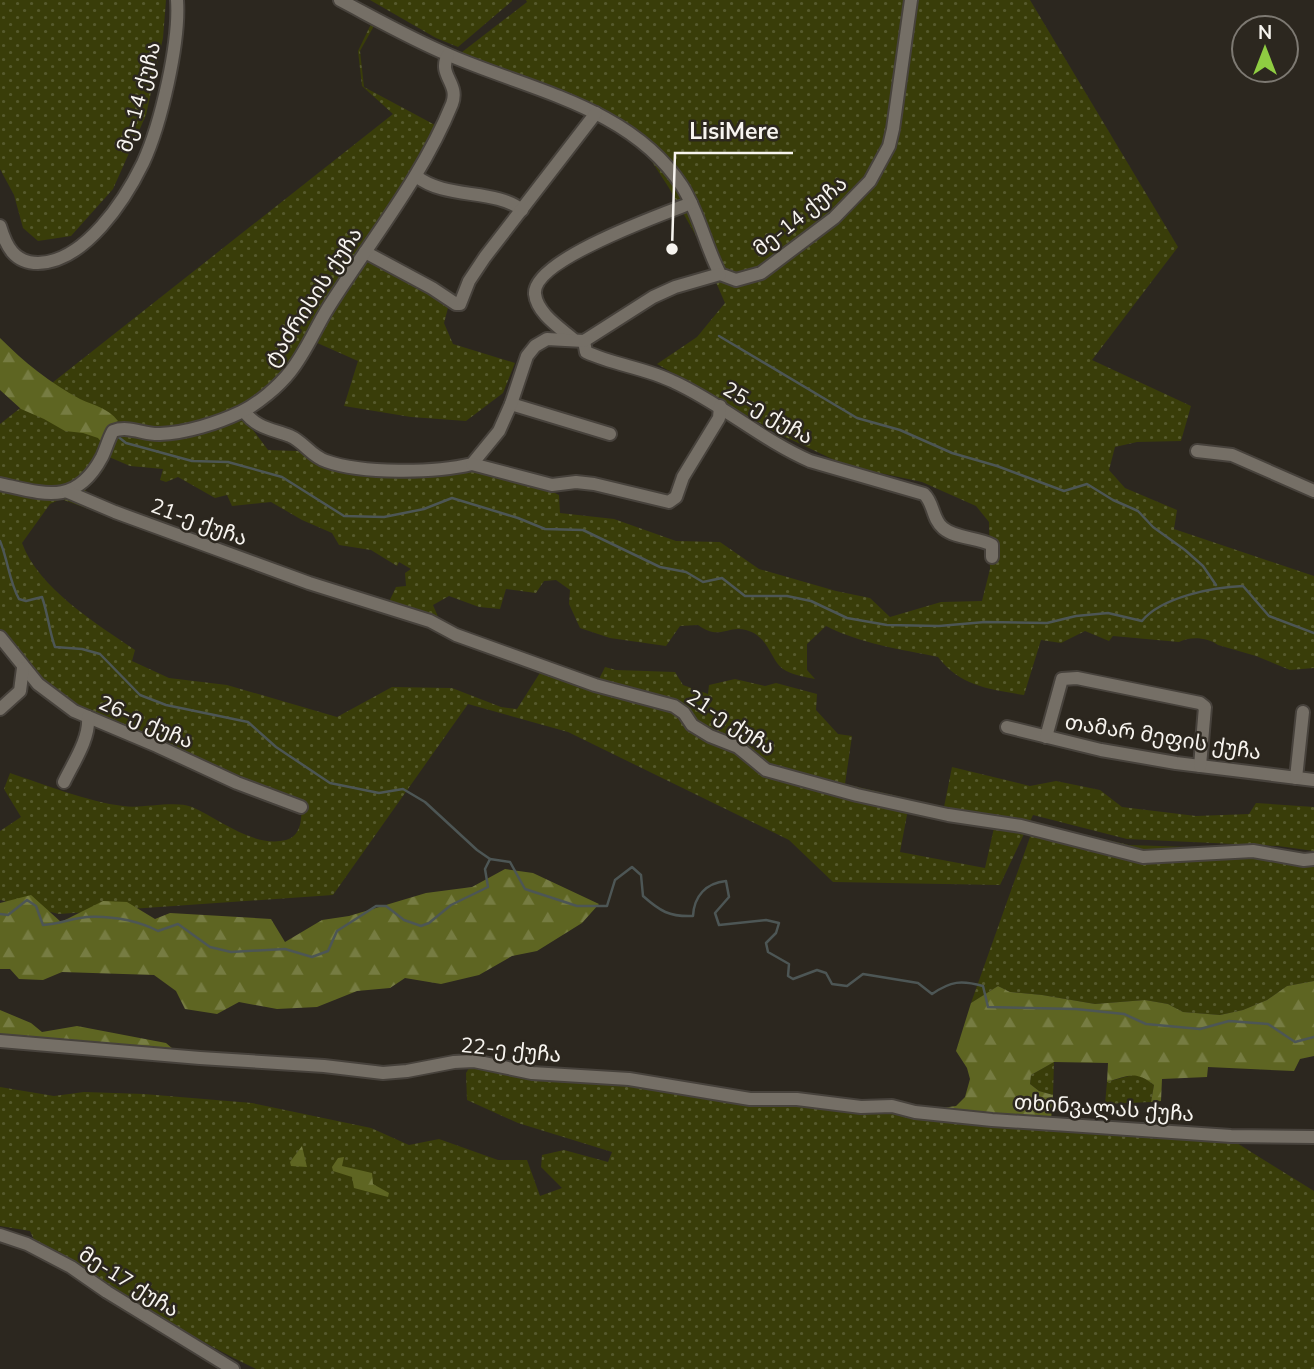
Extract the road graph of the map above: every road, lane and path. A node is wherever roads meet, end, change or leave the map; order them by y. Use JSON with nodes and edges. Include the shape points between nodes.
{"nodes":[{"id":1,"x":177,"y":0,"type":"edge"},
{"id":2,"x":340,"y":0,"type":"edge"},
{"id":3,"x":911,"y":0,"type":"edge"},
{"id":4,"x":448,"y":55,"type":"junction"},
{"id":5,"x":596,"y":113,"type":"junction"},
{"id":6,"x":416,"y":176,"type":"junction"},
{"id":7,"x":691,"y":204,"type":"junction"},
{"id":8,"x":522,"y":210,"type":"junction"},
{"id":9,"x":0,"y":226,"type":"edge"},
{"id":10,"x":365,"y":252,"type":"junction"},
{"id":11,"x":720,"y":274,"type":"junction"},
{"id":12,"x":578,"y":340,"type":"junction"},
{"id":13,"x":511,"y":404,"type":"junction"},
{"id":14,"x":720,"y":406,"type":"junction"},
{"id":15,"x":244,"y":411,"type":"junction"},
{"id":16,"x":610,"y":433,"type":"dead end"},
{"id":17,"x":1197,"y":451,"type":"dead end"},
{"id":18,"x":471,"y":464,"type":"junction"},
{"id":19,"x":0,"y":484,"type":"edge"},
{"id":20,"x":1314,"y":491,"type":"edge"},
{"id":21,"x":68,"y":492,"type":"junction"},
{"id":22,"x":992,"y":557,"type":"dead end"},
{"id":23,"x":0,"y":637,"type":"edge"},
{"id":24,"x":23,"y":668,"type":"junction"},
{"id":25,"x":0,"y":709,"type":"edge"},
{"id":26,"x":1303,"y":712,"type":"dead end"},
{"id":27,"x":88,"y":717,"type":"junction"},
{"id":28,"x":1007,"y":727,"type":"dead end"},
{"id":29,"x":1046,"y":737,"type":"junction"},
{"id":30,"x":1200,"y":766,"type":"junction"},
{"id":31,"x":1296,"y":778,"type":"junction"},
{"id":32,"x":1314,"y":780,"type":"edge"},
{"id":33,"x":64,"y":782,"type":"dead end"},
{"id":34,"x":301,"y":807,"type":"dead end"},
{"id":35,"x":1314,"y":859,"type":"edge"},
{"id":36,"x":0,"y":1041,"type":"edge"},
{"id":37,"x":892,"y":1106,"type":"joint"},
{"id":38,"x":1314,"y":1137,"type":"edge"},
{"id":39,"x":0,"y":1235,"type":"edge"},
{"id":40,"x":233,"y":1369,"type":"edge"}],
"edges":[{"from":1,"to":9,"type":"street","name":"მე-14 ქუჩა","via":[[175,37],[152,139],[130,187],[105,222],[71,253],[41,263],[19,259],[10,252]]},
{"from":2,"to":4,"type":"street"},
{"from":3,"to":11,"type":"street","name":"მე-14 ქუჩა","via":[[893,129],[870,181],[834,218],[761,273],[736,280]]},
{"from":4,"to":5,"type":"street"},
{"from":4,"to":6,"type":"street","name":"ტაძრისის ქუჩა","via":[[444,71],[451,81],[453,102]]},
{"from":5,"to":7,"type":"street","via":[[638,139],[662,161]]},
{"from":5,"to":8,"type":"street"},
{"from":6,"to":8,"type":"street","via":[[444,189],[506,201]]},
{"from":6,"to":10,"type":"street","name":"ტაძრისის ქუჩა"},
{"from":7,"to":11,"type":"street"},
{"from":7,"to":12,"type":"street","via":[[594,242],[536,285],[541,309]]},
{"from":8,"to":10,"type":"street","via":[[485,257],[458,305]]},
{"from":10,"to":15,"type":"street","name":"ტაძრისის ქუჩა","via":[[289,374]]},
{"from":11,"to":12,"type":"street","name":"მე-14 ქუჩა","via":[[664,291]]},
{"from":12,"to":13,"type":"street","via":[[547,339],[535,346],[527,356]]},
{"from":12,"to":14,"type":"street","name":"25-ე ქუჩა","via":[[586,352],[656,374]]},
{"from":13,"to":16,"type":"street"},
{"from":13,"to":18,"type":"street","via":[[499,431]]},
{"from":14,"to":18,"type":"street","via":[[719,418],[669,502],[594,484],[552,485]]},
{"from":14,"to":22,"type":"street","name":"25-ე ქუჩა","via":[[810,461],[924,494],[944,529],[992,545]]},
{"from":15,"to":18,"type":"street","via":[[262,428],[299,440],[325,461],[419,471]]},
{"from":15,"to":21,"type":"street","name":"ტაძრისის ქუჩა","via":[[158,434],[113,431],[96,467]]},
{"from":17,"to":20,"type":"street","via":[[1232,455]]},
{"from":19,"to":21,"type":"street","via":[[45,493]]},
{"from":21,"to":35,"type":"street","name":"21-ე ქუჩა","via":[[309,583],[430,621],[456,635],[595,684],[674,706],[692,725],[738,747],[766,770],[1143,857],[1253,851]]},
{"from":23,"to":24,"type":"street","name":"26-ე ქუჩა"},
{"from":24,"to":25,"type":"street","via":[[20,691]]},
{"from":24,"to":27,"type":"street","name":"26-ე ქუჩა","via":[[52,696]]},
{"from":26,"to":31,"type":"street"},
{"from":27,"to":33,"type":"street","via":[[85,738]]},
{"from":27,"to":34,"type":"street","name":"26-ე ქუჩა"},
{"from":28,"to":29,"type":"street","name":"თამარ მეფის ქუჩა"},
{"from":29,"to":30,"type":"street","name":"თამარ მეფის ქუჩა"},
{"from":29,"to":30,"type":"street","via":[[1062,679],[1077,678],[1200,703],[1205,707]]},
{"from":30,"to":31,"type":"street","name":"თამარ მეფის ქუჩა"},
{"from":31,"to":32,"type":"street","name":"თამარ მეფის ქუჩა"},
{"from":36,"to":37,"type":"street","name":"22-ე ქუჩა","via":[[383,1073],[474,1062],[532,1073],[628,1079],[750,1099]]},
{"from":37,"to":38,"type":"street","name":"თხინვალას ქუჩა","via":[[992,1120]]},
{"from":39,"to":40,"type":"street","name":"მე-17 ქუჩა","via":[[71,1267]]}]}
